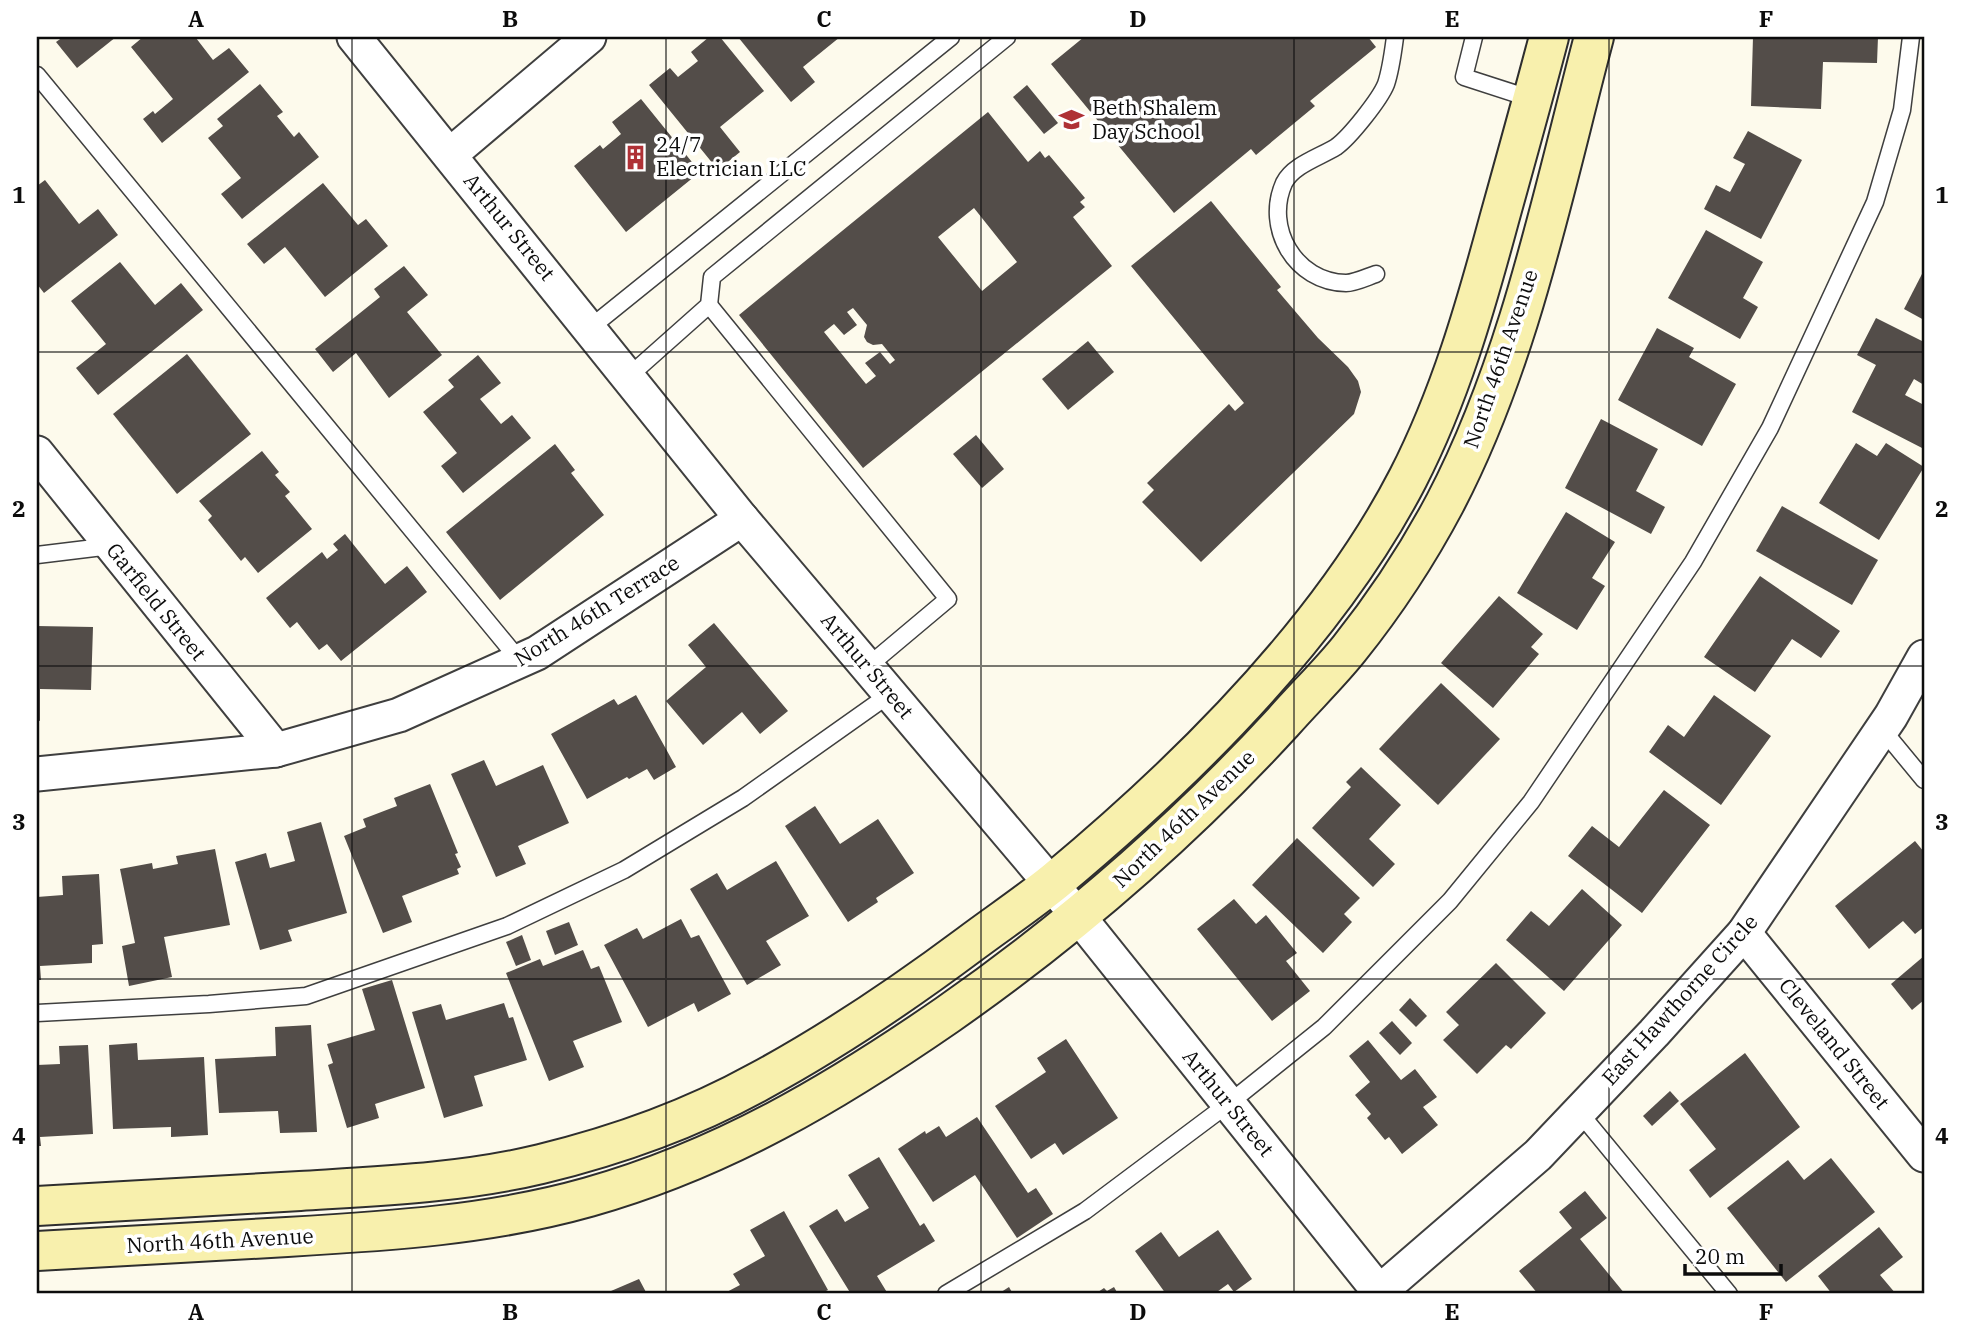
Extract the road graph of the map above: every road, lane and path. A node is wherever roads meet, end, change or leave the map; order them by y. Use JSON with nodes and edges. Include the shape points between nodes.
{"nodes":[{"id":1,"x":354,"y":37,"type":"edge"},
{"id":2,"x":589,"y":37,"type":"edge"},
{"id":3,"x":951,"y":37,"type":"edge"},
{"id":4,"x":1007,"y":37,"type":"edge"},
{"id":5,"x":1395,"y":37,"type":"edge"},
{"id":6,"x":1474,"y":37,"type":"edge"},
{"id":7,"x":1549,"y":37,"type":"edge"},
{"id":8,"x":1594,"y":37,"type":"edge"},
{"id":9,"x":1911,"y":37,"type":"edge"},
{"id":10,"x":37,"y":75,"type":"edge"},
{"id":11,"x":1532,"y":99,"type":"junction"},
{"id":12,"x":450,"y":154,"type":"junction"},
{"id":13,"x":1376,"y":274,"type":"dead end"},
{"id":14,"x":709,"y":305,"type":"junction"},
{"id":15,"x":590,"y":328,"type":"junction"},
{"id":16,"x":628,"y":377,"type":"junction"},
{"id":17,"x":37,"y":453,"type":"edge"},
{"id":18,"x":742,"y":519,"type":"junction"},
{"id":19,"x":111,"y":545,"type":"junction"},
{"id":20,"x":37,"y":555,"type":"edge"},
{"id":21,"x":1924,"y":657,"type":"edge"},
{"id":22,"x":520,"y":661,"type":"junction"},
{"id":23,"x":867,"y":667,"type":"junction"},
{"id":24,"x":890,"y":694,"type":"junction"},
{"id":25,"x":1882,"y":729,"type":"junction"},
{"id":26,"x":276,"y":750,"type":"junction"},
{"id":27,"x":37,"y":774,"type":"edge"},
{"id":28,"x":1924,"y":780,"type":"edge"},
{"id":29,"x":1051,"y":884,"type":"junction"},
{"id":30,"x":1079,"y":917,"type":"junction"},
{"id":31,"x":1744,"y":933,"type":"junction"},
{"id":32,"x":37,"y":1013,"type":"edge"},
{"id":33,"x":1228,"y":1104,"type":"junction"},
{"id":34,"x":1579,"y":1112,"type":"junction"},
{"id":35,"x":1924,"y":1155,"type":"edge"},
{"id":36,"x":398,"y":1185,"type":"junction"},
{"id":37,"x":37,"y":1206,"type":"edge"},
{"id":38,"x":402,"y":1230,"type":"junction"},
{"id":39,"x":37,"y":1251,"type":"edge"},
{"id":40,"x":946,"y":1294,"type":"edge"},
{"id":41,"x":1379,"y":1294,"type":"edge"},
{"id":42,"x":1729,"y":1294,"type":"edge"}],
"edges":[{"from":1,"to":12,"type":"street","name":"Arthur Street"},
{"from":2,"to":12,"type":"street"},
{"from":3,"to":15,"type":"lane"},
{"from":4,"to":14,"type":"lane","via":[[712,277]]},
{"from":5,"to":13,"type":"lane","via":[[1385,86],[1364,116],[1338,145],[1285,181],[1278,202],[1278,233],[1296,262],[1321,279],[1347,283]]},
{"from":6,"to":11,"type":"lane","via":[[1464,77]]},
{"from":7,"to":11,"type":"street","name":"North 46th Avenue"},
{"from":8,"to":30,"type":"street","name":"North 46th Avenue","via":[[1512,341],[1471,451],[1444,505],[1347,651],[1227,783]]},
{"from":9,"to":33,"type":"lane","via":[[1902,110],[1875,202],[1770,429],[1693,562],[1531,802],[1450,901],[1324,1027]]},
{"from":10,"to":22,"type":"lane"},
{"from":11,"to":29,"type":"street","name":"North 46th Avenue","via":[[1453,377],[1421,452],[1376,534],[1307,632],[1270,675],[1143,802]]},
{"from":12,"to":15,"type":"street","name":"Arthur Street"},
{"from":14,"to":16,"type":"lane"},
{"from":14,"to":23,"type":"lane","via":[[948,599]]},
{"from":15,"to":16,"type":"street","name":"Arthur Street"},
{"from":16,"to":18,"type":"street","name":"Arthur Street"},
{"from":17,"to":19,"type":"street","name":"Garfield Street"},
{"from":18,"to":22,"type":"street","name":"North 46th Terrace"},
{"from":18,"to":23,"type":"street","name":"Arthur Street"},
{"from":19,"to":20,"type":"lane"},
{"from":19,"to":26,"type":"street","name":"Garfield Street"},
{"from":21,"to":25,"type":"street","name":"East Hawthorne Circle"},
{"from":22,"to":26,"type":"street","name":"North 46th Terrace","via":[[399,715]]},
{"from":23,"to":24,"type":"street","name":"Arthur Street"},
{"from":24,"to":29,"type":"street","name":"Arthur Street"},
{"from":24,"to":32,"type":"lane","via":[[719,813],[624,870],[507,926],[306,996]]},
{"from":25,"to":28,"type":"lane"},
{"from":25,"to":31,"type":"street","name":"East Hawthorne Circle"},
{"from":26,"to":27,"type":"street","name":"North 46th Terrace"},
{"from":29,"to":30,"type":"street","name":"Arthur Street"},
{"from":29,"to":36,"type":"street","name":"North 46th Avenue","via":[[915,985],[758,1083],[713,1104],[633,1136],[541,1164]]},
{"from":30,"to":33,"type":"street","name":"Arthur Street"},
{"from":30,"to":38,"type":"street","name":"North 46th Avenue","via":[[1003,976],[857,1076],[739,1142],[589,1197],[474,1222]]},
{"from":31,"to":34,"type":"street","name":"East Hawthorne Circle"},
{"from":31,"to":35,"type":"street","name":"Cleveland Street"},
{"from":33,"to":40,"type":"lane","via":[[1085,1211]]},
{"from":33,"to":41,"type":"street","name":"Arthur Street"},
{"from":34,"to":41,"type":"street","name":"East Hawthorne Circle","via":[[1538,1155]]},
{"from":34,"to":42,"type":"lane"},
{"from":36,"to":37,"type":"street","name":"North 46th Avenue"},
{"from":36,"to":38,"type":"street"},
{"from":38,"to":39,"type":"street","name":"North 46th Avenue"}]}
